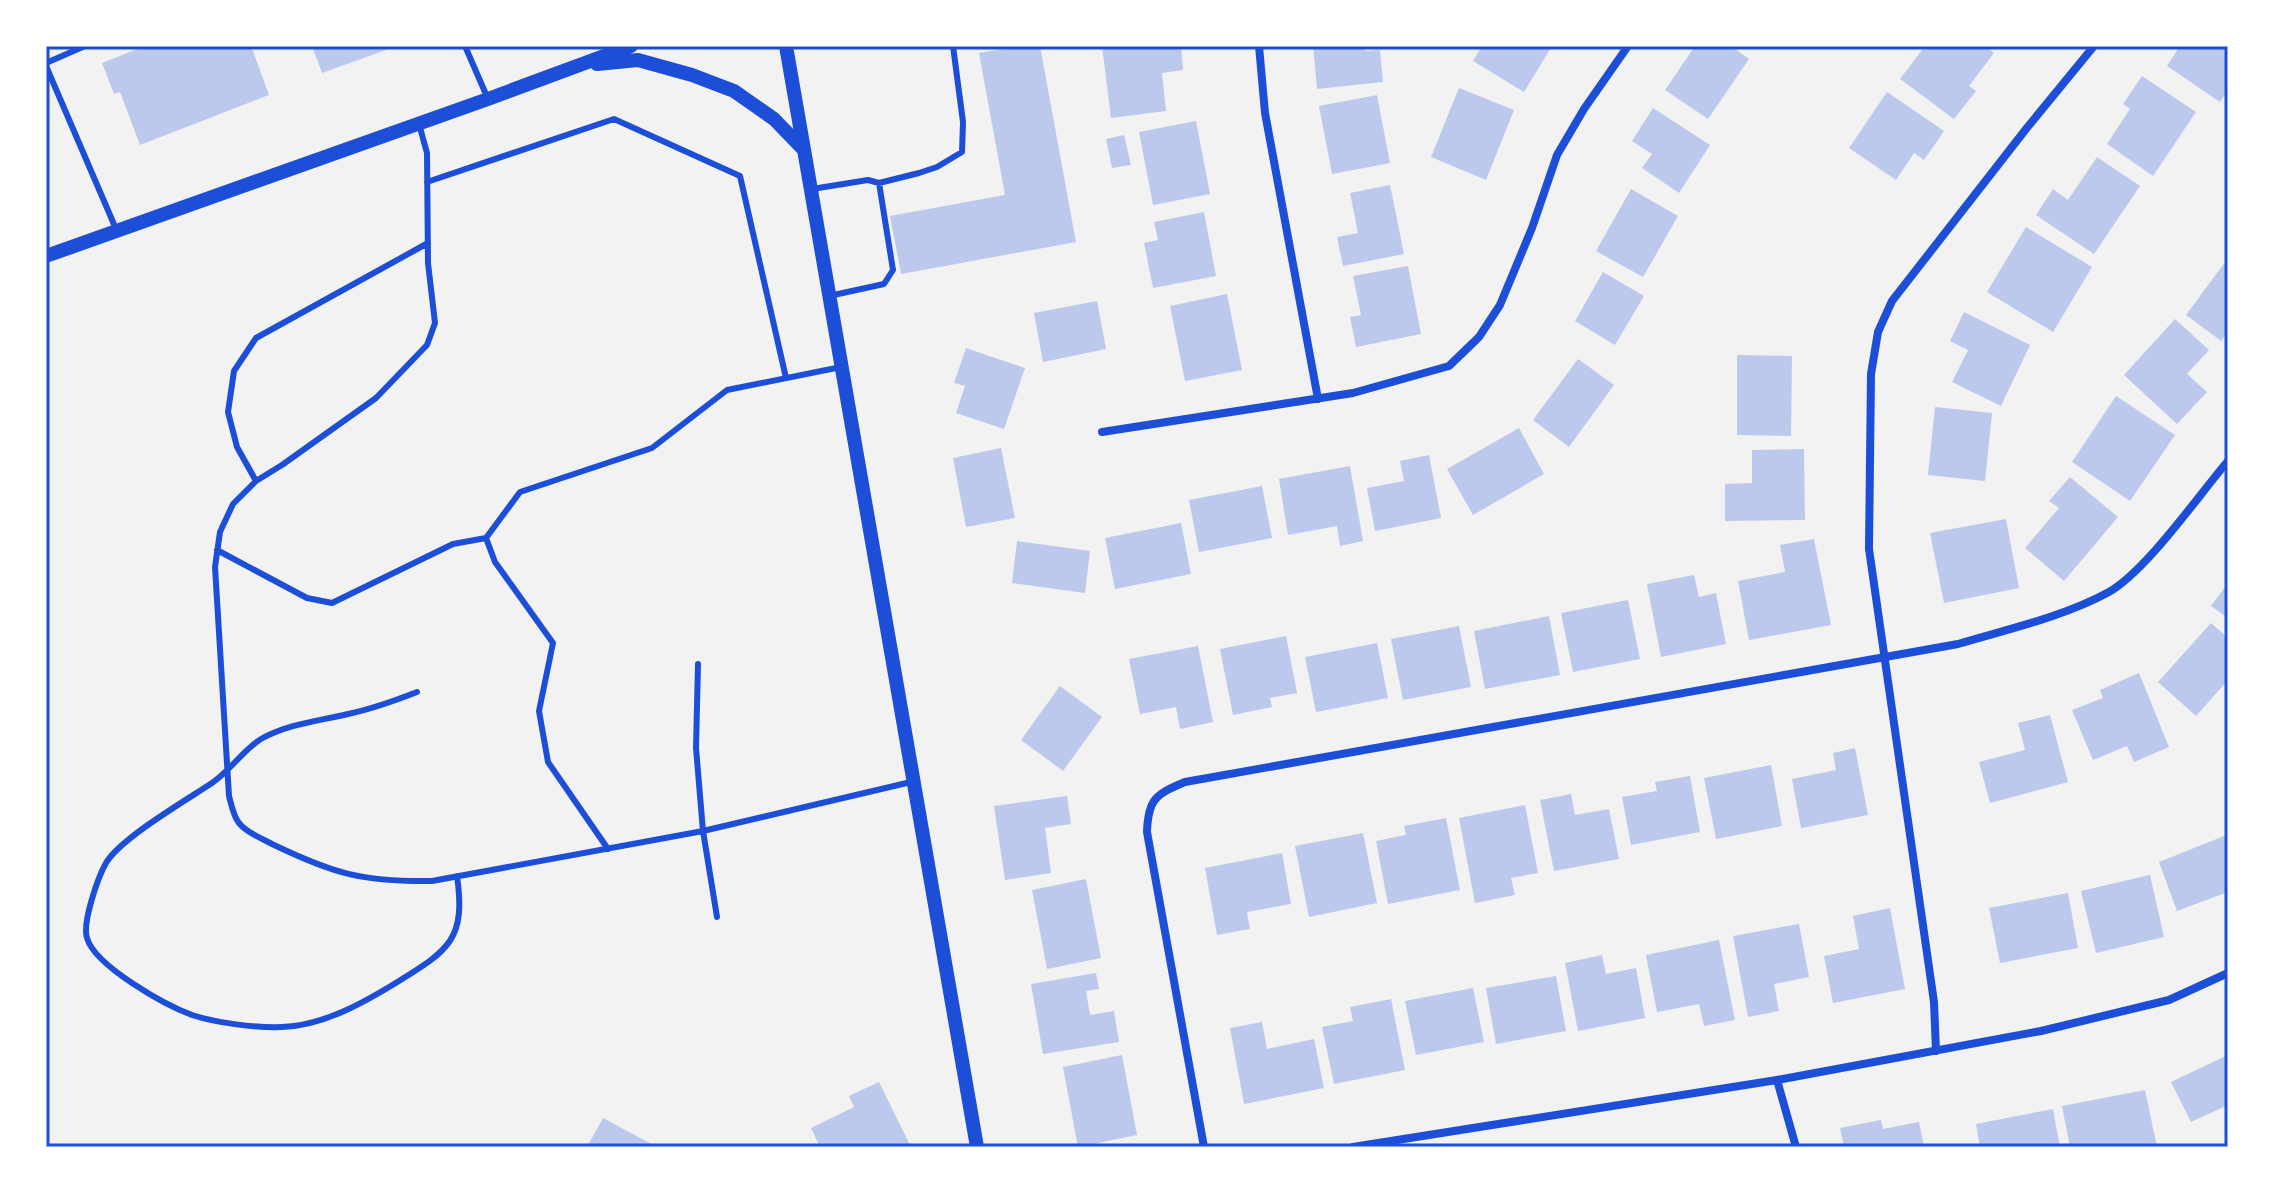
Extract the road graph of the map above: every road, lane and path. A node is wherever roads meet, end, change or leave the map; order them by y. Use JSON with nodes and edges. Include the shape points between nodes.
{"nodes":[{"id":1,"x":85,"y":46,"type":"edge"},
{"id":2,"x":465,"y":46,"type":"edge"},
{"id":3,"x":631,"y":46,"type":"edge"},
{"id":4,"x":786,"y":46,"type":"edge"},
{"id":5,"x":953,"y":46,"type":"edge"},
{"id":6,"x":1259,"y":46,"type":"edge"},
{"id":7,"x":1628,"y":46,"type":"edge"},
{"id":8,"x":2094,"y":46,"type":"edge"},
{"id":9,"x":46,"y":65,"type":"edge"},
{"id":10,"x":581,"y":65,"type":"junction"},
{"id":11,"x":488,"y":99,"type":"junction"},
{"id":12,"x":419,"y":124,"type":"junction"},
{"id":13,"x":804,"y":150,"type":"junction"},
{"id":14,"x":427,"y":182,"type":"junction"},
{"id":15,"x":879,"y":183,"type":"junction"},
{"id":16,"x":810,"y":189,"type":"junction"},
{"id":17,"x":118,"y":232,"type":"junction"},
{"id":18,"x":428,"y":243,"type":"junction"},
{"id":19,"x":46,"y":256,"type":"edge"},
{"id":20,"x":829,"y":296,"type":"junction"},
{"id":21,"x":841,"y":367,"type":"junction"},
{"id":22,"x":786,"y":378,"type":"junction"},
{"id":23,"x":1318,"y":399,"type":"junction"},
{"id":24,"x":1102,"y":432,"type":"dead end"},
{"id":25,"x":2228,"y":461,"type":"edge"},
{"id":26,"x":256,"y":481,"type":"junction"},
{"id":27,"x":486,"y":538,"type":"junction"},
{"id":28,"x":217,"y":550,"type":"junction"},
{"id":29,"x":1885,"y":658,"type":"junction"},
{"id":30,"x":698,"y":664,"type":"dead end"},
{"id":31,"x":417,"y":692,"type":"dead end"},
{"id":32,"x":228,"y":772,"type":"junction"},
{"id":33,"x":913,"y":782,"type":"junction"},
{"id":34,"x":703,"y":831,"type":"junction"},
{"id":35,"x":608,"y":849,"type":"junction"},
{"id":36,"x":457,"y":876,"type":"junction"},
{"id":37,"x":717,"y":917,"type":"dead end"},
{"id":38,"x":2228,"y":973,"type":"edge"},
{"id":39,"x":1936,"y":1051,"type":"junction"},
{"id":40,"x":1777,"y":1080,"type":"junction"},
{"id":41,"x":1387,"y":1144,"type":"edge"},
{"id":42,"x":977,"y":1147,"type":"edge"},
{"id":43,"x":1204,"y":1147,"type":"edge"},
{"id":44,"x":1353,"y":1147,"type":"edge"},
{"id":45,"x":1796,"y":1147,"type":"edge"}],
"edges":[{"from":1,"to":9,"type":"lane"},
{"from":2,"to":11,"type":"lane"},
{"from":3,"to":10,"type":"street"},
{"from":4,"to":13,"type":"street"},
{"from":5,"to":15,"type":"lane","via":[[962,152],[937,167]]},
{"from":6,"to":23,"type":"street","via":[[1265,113]]},
{"from":7,"to":23,"type":"street","via":[[1557,155],[1500,305],[1479,337],[1449,366]]},
{"from":8,"to":29,"type":"street","via":[[1892,301],[1878,332],[1871,374],[1869,549]]},
{"from":9,"to":17,"type":"lane"},
{"from":10,"to":11,"type":"street"},
{"from":10,"to":13,"type":"street","via":[[638,60],[734,91],[774,119]]},
{"from":11,"to":12,"type":"street"},
{"from":12,"to":14,"type":"lane"},
{"from":12,"to":17,"type":"street"},
{"from":13,"to":16,"type":"street"},
{"from":14,"to":18,"type":"lane"},
{"from":14,"to":22,"type":"lane","via":[[614,119],[740,176]]},
{"from":15,"to":16,"type":"lane"},
{"from":15,"to":20,"type":"lane","via":[[893,270],[884,284]]},
{"from":16,"to":20,"type":"street"},
{"from":17,"to":19,"type":"street"},
{"from":18,"to":26,"type":"lane","via":[[435,323],[427,345],[376,398]]},
{"from":18,"to":26,"type":"lane","via":[[256,338],[234,371],[228,412],[237,447]]},
{"from":20,"to":21,"type":"street"},
{"from":21,"to":22,"type":"lane"},
{"from":21,"to":33,"type":"street"},
{"from":22,"to":27,"type":"lane","via":[[727,390],[652,448],[520,492]]},
{"from":23,"to":24,"type":"street"},
{"from":25,"to":29,"type":"street","via":[[2146,560],[2111,590],[2079,606],[1958,644]]},
{"from":26,"to":28,"type":"lane","via":[[233,504]]},
{"from":27,"to":28,"type":"lane","via":[[453,544],[332,603],[307,598]]},
{"from":27,"to":35,"type":"lane","via":[[495,562],[553,643],[539,711],[548,762]]},
{"from":28,"to":32,"type":"lane"},
{"from":29,"to":39,"type":"street","via":[[1934,1002]]},
{"from":29,"to":43,"type":"street","via":[[1185,782],[1162,792],[1148,811],[1147,832]]},
{"from":30,"to":34,"type":"lane","via":[[696,748]]},
{"from":31,"to":32,"type":"lane","via":[[388,704],[300,723],[259,740]]},
{"from":32,"to":36,"type":"lane","via":[[237,822],[310,862],[351,877],[387,882]]},
{"from":32,"to":36,"type":"lane","via":[[140,831],[107,861],[85,927],[87,940],[105,963],[194,1016],[283,1027],[341,1012],[392,985],[430,962],[456,932],[461,904]]},
{"from":33,"to":34,"type":"lane"},
{"from":33,"to":42,"type":"street"},
{"from":34,"to":35,"type":"lane"},
{"from":34,"to":37,"type":"lane"},
{"from":35,"to":36,"type":"lane"},
{"from":38,"to":39,"type":"street","via":[[2169,1000]]},
{"from":39,"to":40,"type":"street"},
{"from":40,"to":41,"type":"street"},
{"from":40,"to":45,"type":"street"},
{"from":41,"to":44,"type":"street"}]}
